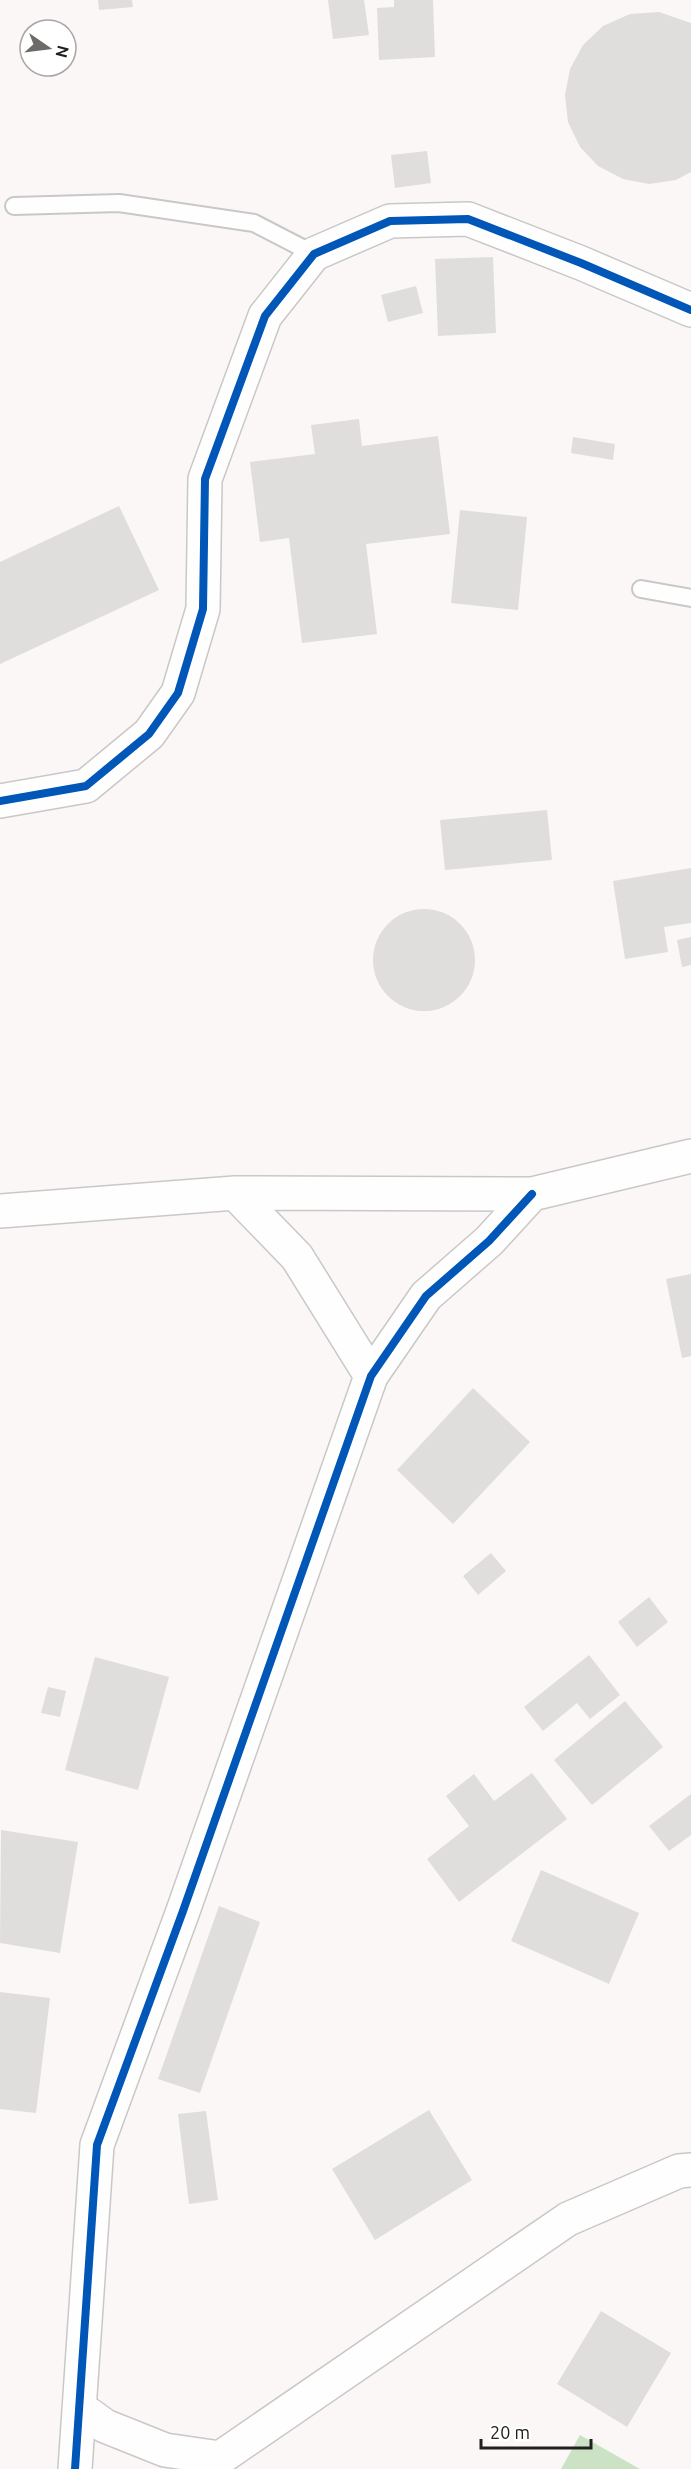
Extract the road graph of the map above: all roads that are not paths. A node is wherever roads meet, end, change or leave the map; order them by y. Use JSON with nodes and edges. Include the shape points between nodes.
{"nodes":[{"id":1,"x":14,"y":206,"type":"dead end"},
{"id":2,"x":314,"y":254,"type":"junction"},
{"id":3,"x":691,"y":310,"type":"edge"},
{"id":4,"x":640,"y":589,"type":"dead end"},
{"id":5,"x":691,"y":598,"type":"edge"},
{"id":6,"x":0,"y":801,"type":"edge"},
{"id":7,"x":691,"y":1156,"type":"edge"},
{"id":8,"x":235,"y":1193,"type":"junction"},
{"id":9,"x":532,"y":1194,"type":"junction"},
{"id":10,"x":0,"y":1211,"type":"edge"},
{"id":11,"x":371,"y":1376,"type":"junction"},
{"id":12,"x":691,"y":2170,"type":"edge"},
{"id":13,"x":80,"y":2408,"type":"junction"},
{"id":14,"x":215,"y":2464,"type":"edge"},
{"id":15,"x":75,"y":2469,"type":"edge"}],
"edges":[{"from":1,"to":2,"type":"lane","via":[[119,203],[254,223]]},
{"from":2,"to":3,"type":"street","via":[[390,221],[468,219]]},
{"from":2,"to":6,"type":"street","via":[[265,316],[205,479],[203,609],[178,693],[149,734],[86,786]]},
{"from":4,"to":5,"type":"lane"},
{"from":7,"to":9,"type":"street"},
{"from":8,"to":9,"type":"street"},
{"from":8,"to":10,"type":"street"},
{"from":8,"to":11,"type":"street","via":[[297,1257]]},
{"from":9,"to":11,"type":"street","via":[[489,1241],[426,1296]]},
{"from":11,"to":13,"type":"street","via":[[97,2145]]},
{"from":12,"to":14,"type":"street","via":[[678,2171],[568,2219]]},
{"from":13,"to":14,"type":"street","via":[[105,2426],[165,2450]]},
{"from":13,"to":15,"type":"street"}]}
